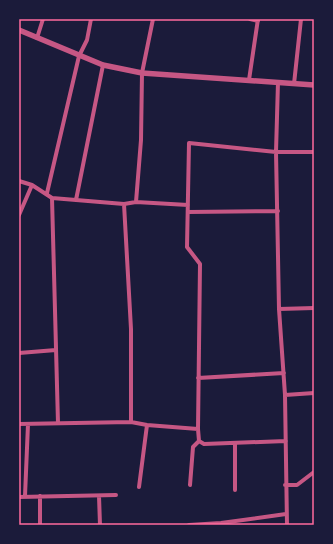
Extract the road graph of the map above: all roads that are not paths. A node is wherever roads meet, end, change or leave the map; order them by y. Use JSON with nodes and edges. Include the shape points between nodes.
{"nodes":[{"id":1,"x":43,"y":19,"type":"edge"},
{"id":2,"x":91,"y":19,"type":"edge"},
{"id":3,"x":153,"y":19,"type":"edge"},
{"id":4,"x":250,"y":19,"type":"edge"},
{"id":5,"x":301,"y":19,"type":"edge"},
{"id":6,"x":258,"y":20,"type":"edge"},
{"id":7,"x":19,"y":30,"type":"edge"},
{"id":8,"x":37,"y":38,"type":"junction"},
{"id":9,"x":79,"y":56,"type":"junction"},
{"id":10,"x":103,"y":65,"type":"junction"},
{"id":11,"x":142,"y":73,"type":"junction"},
{"id":12,"x":249,"y":80,"type":"junction"},
{"id":13,"x":278,"y":82,"type":"junction"},
{"id":14,"x":294,"y":84,"type":"junction"},
{"id":15,"x":314,"y":85,"type":"edge"},
{"id":16,"x":276,"y":152,"type":"junction"},
{"id":17,"x":314,"y":152,"type":"edge"},
{"id":18,"x":19,"y":181,"type":"edge"},
{"id":19,"x":32,"y":185,"type":"junction"},
{"id":20,"x":47,"y":194,"type":"junction"},
{"id":21,"x":52,"y":198,"type":"junction"},
{"id":22,"x":76,"y":200,"type":"junction"},
{"id":23,"x":136,"y":202,"type":"junction"},
{"id":24,"x":124,"y":204,"type":"junction"},
{"id":25,"x":188,"y":205,"type":"junction"},
{"id":26,"x":278,"y":210,"type":"junction"},
{"id":27,"x":188,"y":212,"type":"junction"},
{"id":28,"x":19,"y":215,"type":"edge"},
{"id":29,"x":314,"y":308,"type":"edge"},
{"id":30,"x":279,"y":309,"type":"junction"},
{"id":31,"x":56,"y":350,"type":"junction"},
{"id":32,"x":19,"y":353,"type":"edge"},
{"id":33,"x":284,"y":373,"type":"junction"},
{"id":34,"x":198,"y":378,"type":"junction"},
{"id":35,"x":314,"y":393,"type":"edge"},
{"id":36,"x":286,"y":395,"type":"junction"},
{"id":37,"x":131,"y":422,"type":"junction"},
{"id":38,"x":58,"y":423,"type":"junction"},
{"id":39,"x":19,"y":424,"type":"edge"},
{"id":40,"x":28,"y":424,"type":"junction"},
{"id":41,"x":147,"y":426,"type":"junction"},
{"id":42,"x":198,"y":429,"type":"junction"},
{"id":43,"x":199,"y":441,"type":"junction"},
{"id":44,"x":286,"y":441,"type":"junction"},
{"id":45,"x":235,"y":443,"type":"junction"},
{"id":46,"x":314,"y":472,"type":"edge"},
{"id":47,"x":190,"y":485,"type":"dead end"},
{"id":48,"x":285,"y":485,"type":"junction"},
{"id":49,"x":139,"y":487,"type":"dead end"},
{"id":50,"x":235,"y":490,"type":"dead end"},
{"id":51,"x":116,"y":495,"type":"dead end"},
{"id":52,"x":25,"y":496,"type":"junction"},
{"id":53,"x":40,"y":496,"type":"junction"},
{"id":54,"x":99,"y":496,"type":"junction"},
{"id":55,"x":19,"y":497,"type":"edge"},
{"id":56,"x":286,"y":514,"type":"junction"},
{"id":57,"x":221,"y":524,"type":"edge"},
{"id":58,"x":40,"y":525,"type":"edge"},
{"id":59,"x":100,"y":525,"type":"edge"},
{"id":60,"x":189,"y":525,"type":"edge"},
{"id":61,"x":286,"y":525,"type":"edge"}],
"edges":[{"from":1,"to":8,"type":"street"},
{"from":2,"to":9,"type":"street","via":[[87,40]]},
{"from":3,"to":11,"type":"street"},
{"from":4,"to":6,"type":"street"},
{"from":5,"to":14,"type":"street"},
{"from":6,"to":12,"type":"street"},
{"from":7,"to":8,"type":"street"},
{"from":8,"to":9,"type":"street"},
{"from":9,"to":10,"type":"street"},
{"from":9,"to":20,"type":"street"},
{"from":10,"to":11,"type":"street"},
{"from":10,"to":22,"type":"street"},
{"from":11,"to":12,"type":"street"},
{"from":11,"to":23,"type":"street","via":[[141,140]]},
{"from":12,"to":13,"type":"street"},
{"from":13,"to":14,"type":"street"},
{"from":13,"to":16,"type":"street"},
{"from":14,"to":15,"type":"street"},
{"from":16,"to":17,"type":"street"},
{"from":16,"to":25,"type":"street","via":[[189,143]]},
{"from":16,"to":26,"type":"street"},
{"from":18,"to":19,"type":"street"},
{"from":19,"to":20,"type":"street"},
{"from":19,"to":28,"type":"street"},
{"from":20,"to":21,"type":"street"},
{"from":21,"to":22,"type":"street"},
{"from":21,"to":31,"type":"street"},
{"from":22,"to":24,"type":"street"},
{"from":23,"to":24,"type":"street"},
{"from":23,"to":25,"type":"street"},
{"from":24,"to":37,"type":"street","via":[[131,329]]},
{"from":25,"to":27,"type":"street"},
{"from":26,"to":27,"type":"street"},
{"from":26,"to":30,"type":"street"},
{"from":27,"to":34,"type":"street","via":[[187,247],[200,264]]},
{"from":29,"to":30,"type":"street"},
{"from":30,"to":33,"type":"street"},
{"from":31,"to":32,"type":"street"},
{"from":31,"to":38,"type":"street"},
{"from":33,"to":34,"type":"street"},
{"from":33,"to":36,"type":"street"},
{"from":34,"to":42,"type":"street"},
{"from":35,"to":36,"type":"street"},
{"from":36,"to":44,"type":"street"},
{"from":37,"to":38,"type":"street"},
{"from":37,"to":41,"type":"street"},
{"from":38,"to":40,"type":"street"},
{"from":39,"to":40,"type":"street"},
{"from":40,"to":52,"type":"street"},
{"from":41,"to":42,"type":"street"},
{"from":41,"to":49,"type":"street"},
{"from":42,"to":43,"type":"street"},
{"from":43,"to":45,"type":"street","via":[[204,444]]},
{"from":43,"to":47,"type":"street","via":[[193,447]]},
{"from":44,"to":45,"type":"street"},
{"from":44,"to":48,"type":"street"},
{"from":45,"to":50,"type":"street"},
{"from":46,"to":48,"type":"street","via":[[297,484]]},
{"from":48,"to":56,"type":"street"},
{"from":51,"to":54,"type":"street"},
{"from":52,"to":53,"type":"street"},
{"from":52,"to":55,"type":"street"},
{"from":53,"to":54,"type":"street"},
{"from":53,"to":58,"type":"street"},
{"from":54,"to":59,"type":"street"},
{"from":56,"to":57,"type":"street"},
{"from":56,"to":61,"type":"street"},
{"from":57,"to":60,"type":"street"}]}
